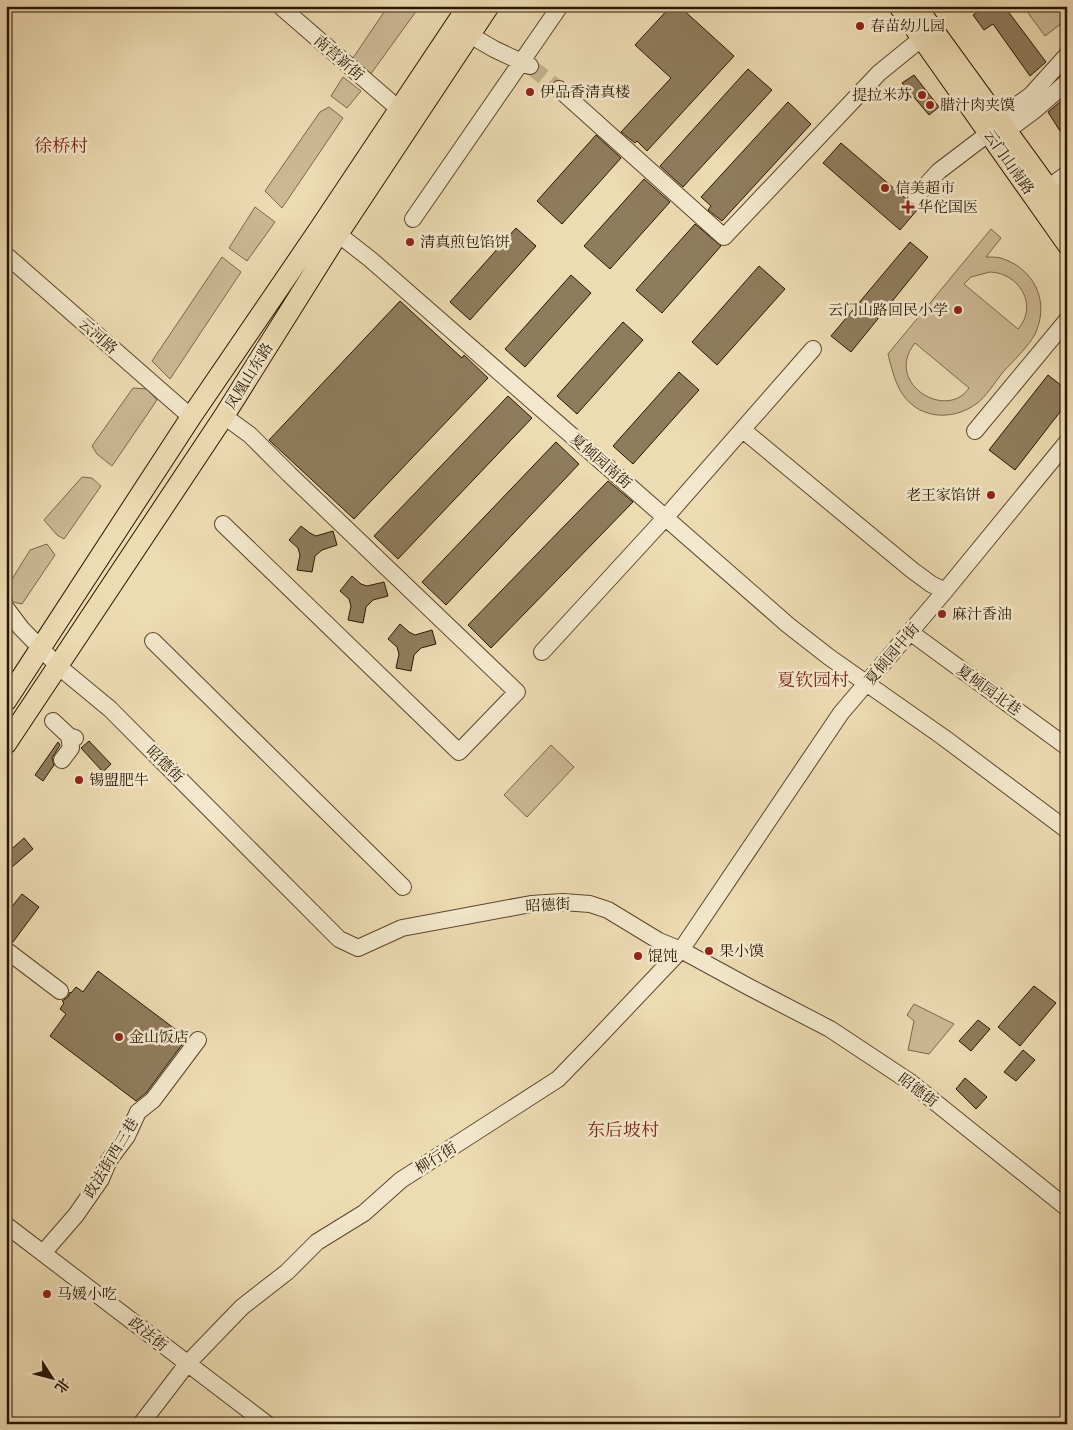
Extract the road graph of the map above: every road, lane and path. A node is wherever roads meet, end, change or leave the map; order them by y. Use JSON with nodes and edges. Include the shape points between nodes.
{"nodes":[{"id":1,"x":280,"y":6,"type":"edge"},
{"id":2,"x":468,"y":6,"type":"edge"},
{"id":3,"x":489,"y":6,"type":"edge"},
{"id":4,"x":560,"y":6,"type":"edge"},
{"id":5,"x":899,"y":6,"type":"edge"},
{"id":6,"x":916,"y":6,"type":"edge"},
{"id":7,"x":470,"y":35,"type":"junction"},
{"id":8,"x":922,"y":38,"type":"junction"},
{"id":9,"x":1067,"y":55,"type":"edge"},
{"id":10,"x":527,"y":64,"type":"junction"},
{"id":11,"x":1067,"y":82,"type":"edge"},
{"id":12,"x":559,"y":89,"type":"tunnel mouth"},
{"id":13,"x":400,"y":110,"type":"junction"},
{"id":14,"x":999,"y":127,"type":"junction"},
{"id":15,"x":1067,"y":174,"type":"edge"},
{"id":16,"x":1048,"y":188,"type":"junction"},
{"id":17,"x":916,"y":196,"type":"dead end"},
{"id":18,"x":1067,"y":214,"type":"edge"},
{"id":19,"x":413,"y":219,"type":"dead end"},
{"id":20,"x":329,"y":231,"type":"junction"},
{"id":21,"x":1067,"y":244,"type":"edge"},
{"id":22,"x":6,"y":255,"type":"edge"},
{"id":23,"x":1067,"y":320,"type":"edge"},
{"id":24,"x":813,"y":349,"type":"dead end"},
{"id":25,"x":224,"y":416,"type":"junction"},
{"id":26,"x":190,"y":417,"type":"junction"},
{"id":27,"x":743,"y":430,"type":"junction"},
{"id":28,"x":975,"y":431,"type":"dead end"},
{"id":29,"x":1067,"y":442,"type":"edge"},
{"id":30,"x":665,"y":518,"type":"junction"},
{"id":31,"x":223,"y":524,"type":"dead end"},
{"id":32,"x":945,"y":591,"type":"junction"},
{"id":33,"x":6,"y":608,"type":"edge"},
{"id":34,"x":910,"y":632,"type":"junction"},
{"id":35,"x":154,"y":641,"type":"dead end"},
{"id":36,"x":40,"y":649,"type":"junction"},
{"id":37,"x":542,"y":652,"type":"dead end"},
{"id":38,"x":58,"y":666,"type":"junction"},
{"id":39,"x":867,"y":683,"type":"junction"},
{"id":40,"x":6,"y":701,"type":"edge"},
{"id":41,"x":53,"y":721,"type":"dead end"},
{"id":42,"x":6,"y":744,"type":"edge"},
{"id":43,"x":1067,"y":747,"type":"edge"},
{"id":44,"x":62,"y":760,"type":"dead end"},
{"id":45,"x":1067,"y":830,"type":"edge"},
{"id":46,"x":403,"y":887,"type":"dead end"},
{"id":47,"x":6,"y":950,"type":"edge"},
{"id":48,"x":681,"y":950,"type":"junction"},
{"id":49,"x":60,"y":991,"type":"dead end"},
{"id":50,"x":198,"y":1040,"type":"dead end"},
{"id":51,"x":1067,"y":1208,"type":"edge"},
{"id":52,"x":6,"y":1225,"type":"edge"},
{"id":53,"x":43,"y":1254,"type":"junction"},
{"id":54,"x":187,"y":1364,"type":"junction"},
{"id":55,"x":141,"y":1424,"type":"edge"},
{"id":56,"x":267,"y":1424,"type":"edge"}],
"edges":[{"from":1,"to":13,"type":"street","name":"南营新街"},
{"from":2,"to":13,"type":"main road","name":"凤凰山东路"},
{"from":3,"to":7,"type":"main road","name":"凤凰山东路"},
{"from":4,"to":10,"type":"street"},
{"from":5,"to":8,"type":"main road","name":"云门山南路"},
{"from":6,"to":14,"type":"main road","name":"云门山南路"},
{"from":7,"to":10,"type":"street"},
{"from":7,"to":20,"type":"main road","name":"凤凰山东路"},
{"from":8,"to":12,"type":"street","via":[[879,73],[724,237]]},
{"from":8,"to":14,"type":"main road","name":"云门山南路"},
{"from":9,"to":14,"type":"street"},
{"from":10,"to":19,"type":"street"},
{"from":11,"to":14,"type":"street","via":[[1035,110]]},
{"from":13,"to":20,"type":"main road","name":"凤凰山东路"},
{"from":14,"to":16,"type":"main road","name":"云门山南路"},
{"from":14,"to":17,"type":"street","via":[[939,171]]},
{"from":14,"to":21,"type":"main road","name":"云门山南路"},
{"from":15,"to":16,"type":"street"},
{"from":16,"to":18,"type":"main road","name":"云门山南路"},
{"from":20,"to":25,"type":"main road","name":"凤凰山东路"},
{"from":20,"to":26,"type":"main road","name":"凤凰山东路"},
{"from":20,"to":30,"type":"street","name":"夏倾园南街","via":[[378,266]]},
{"from":22,"to":26,"type":"street","name":"云河路"},
{"from":23,"to":28,"type":"street"},
{"from":24,"to":27,"type":"street"},
{"from":25,"to":31,"type":"street","via":[[250,435],[516,692],[459,752]]},
{"from":25,"to":38,"type":"main road","name":"凤凰山东路"},
{"from":26,"to":36,"type":"main road","name":"凤凰山东路"},
{"from":27,"to":30,"type":"street"},
{"from":27,"to":32,"type":"street","via":[[912,570]]},
{"from":29,"to":32,"type":"street","name":"夏倾园中街"},
{"from":30,"to":37,"type":"street"},
{"from":30,"to":39,"type":"street","name":"夏倾园南街","via":[[788,625]]},
{"from":32,"to":34,"type":"street","name":"夏倾园中街"},
{"from":33,"to":36,"type":"street","name":"昭德街"},
{"from":34,"to":39,"type":"street","name":"夏倾园中街"},
{"from":34,"to":43,"type":"street","name":"夏倾园北巷"},
{"from":35,"to":46,"type":"street"},
{"from":36,"to":38,"type":"street","name":"昭德街"},
{"from":36,"to":40,"type":"main road","name":"凤凰山东路"},
{"from":38,"to":42,"type":"main road","name":"凤凰山东路"},
{"from":38,"to":48,"type":"street","name":"昭德街","via":[[110,709],[339,939],[358,948],[402,928],[531,904],[563,902],[590,904],[608,910],[659,942]]},
{"from":39,"to":45,"type":"street","name":"夏倾园南街"},
{"from":39,"to":48,"type":"street","name":"夏倾园中街","via":[[822,740]]},
{"from":41,"to":44,"type":"street","via":[[72,737],[70,748]]},
{"from":47,"to":49,"type":"street"},
{"from":48,"to":51,"type":"street","name":"昭德街","via":[[830,1029],[902,1077]]},
{"from":48,"to":54,"type":"street","name":"柳行街","via":[[558,1079],[400,1180],[364,1213],[317,1242],[288,1272],[242,1307]]},
{"from":50,"to":53,"type":"street","name":"政法街西三巷","via":[[153,1100],[138,1112],[101,1179]]},
{"from":52,"to":53,"type":"street","name":"政法街"},
{"from":53,"to":54,"type":"street","name":"政法街"},
{"from":54,"to":55,"type":"street","name":"柳行街"},
{"from":54,"to":56,"type":"street","name":"政法街"}]}
